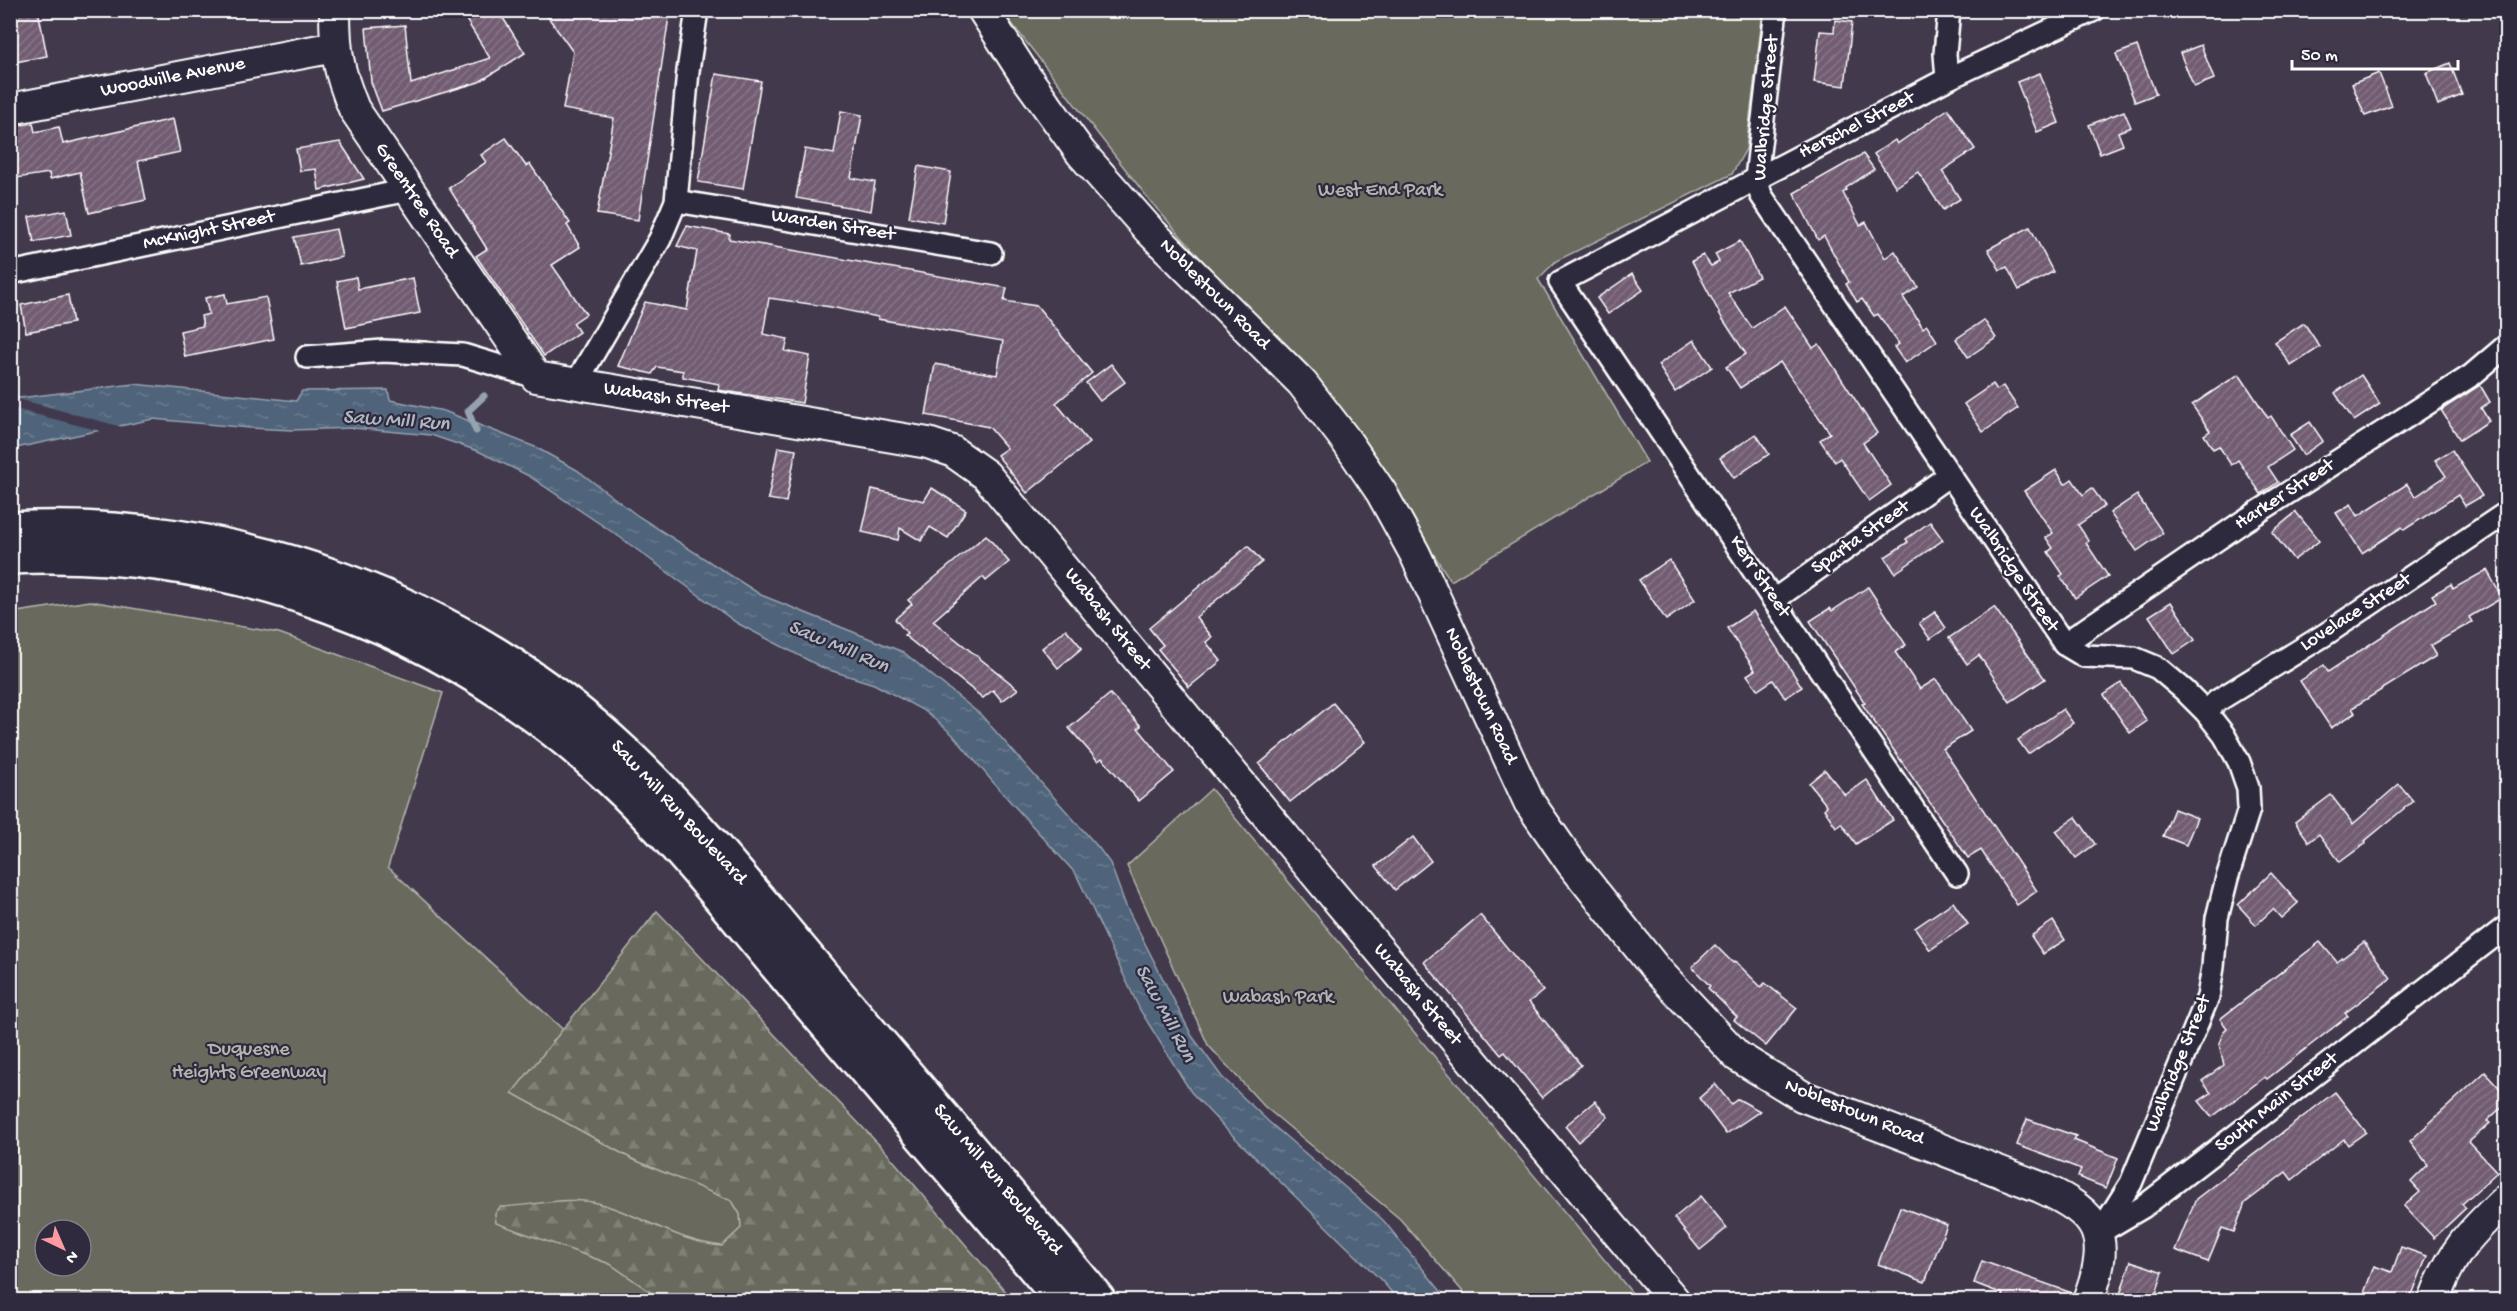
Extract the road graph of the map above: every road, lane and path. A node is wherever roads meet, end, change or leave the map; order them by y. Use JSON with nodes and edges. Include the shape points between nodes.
{"nodes":[{"id":1,"x":335,"y":10,"type":"edge"},
{"id":2,"x":697,"y":10,"type":"edge"},
{"id":3,"x":983,"y":10,"type":"edge"},
{"id":4,"x":1776,"y":10,"type":"edge"},
{"id":5,"x":1949,"y":10,"type":"edge"},
{"id":6,"x":2094,"y":10,"type":"edge"},
{"id":7,"x":335,"y":47,"type":"junction"},
{"id":8,"x":1947,"y":79,"type":"junction"},
{"id":9,"x":10,"y":109,"type":"edge"},
{"id":10,"x":1756,"y":178,"type":"junction"},
{"id":11,"x":408,"y":190,"type":"junction"},
{"id":12,"x":676,"y":201,"type":"junction"},
{"id":13,"x":991,"y":253,"type":"dead end"},
{"id":14,"x":10,"y":273,"type":"edge"},
{"id":15,"x":1560,"y":282,"type":"joint"},
{"id":16,"x":2506,"y":346,"type":"edge"},
{"id":17,"x":308,"y":357,"type":"dead end"},
{"id":18,"x":536,"y":377,"type":"junction"},
{"id":19,"x":575,"y":384,"type":"junction"},
{"id":20,"x":1948,"y":476,"type":"junction"},
{"id":21,"x":2506,"y":513,"type":"edge"},
{"id":22,"x":10,"y":529,"type":"edge"},
{"id":23,"x":10,"y":557,"type":"edge"},
{"id":24,"x":1774,"y":600,"type":"junction"},
{"id":25,"x":2064,"y":644,"type":"junction"},
{"id":26,"x":2206,"y":712,"type":"junction"},
{"id":27,"x":1957,"y":874,"type":"dead end"},
{"id":28,"x":2506,"y":927,"type":"edge"},
{"id":29,"x":2506,"y":1199,"type":"edge"},
{"id":30,"x":2099,"y":1234,"type":"junction"},
{"id":31,"x":1062,"y":1300,"type":"edge"},
{"id":32,"x":1098,"y":1300,"type":"edge"},
{"id":33,"x":1674,"y":1300,"type":"edge"},
{"id":34,"x":2088,"y":1300,"type":"edge"},
{"id":35,"x":2434,"y":1300,"type":"edge"}],
"edges":[{"from":1,"to":7,"type":"main road","name":"Greentree Road"},
{"from":2,"to":12,"type":"street"},
{"from":3,"to":30,"type":"main road","name":"Noblestown Road","via":[[1081,153],[1149,230],[1302,383],[1345,439],[1381,492],[1415,554],[1529,802],[1572,864],[1656,969],[1737,1056],[1802,1096],[2040,1186],[2085,1212]]},
{"from":4,"to":10,"type":"street","name":"Walbridge Street"},
{"from":5,"to":8,"type":"street"},
{"from":6,"to":8,"type":"street","name":"Herschel Street"},
{"from":7,"to":9,"type":"main road","name":"Woodville Avenue"},
{"from":7,"to":11,"type":"main road","name":"Greentree Road","via":[[340,75],[354,109]]},
{"from":8,"to":10,"type":"street","name":"Herschel Street"},
{"from":10,"to":15,"type":"street","name":"Herschel Street"},
{"from":10,"to":20,"type":"street","name":"Walbridge Street","via":[[1761,195]]},
{"from":11,"to":14,"type":"street","name":"McKnight Street"},
{"from":11,"to":18,"type":"main road","name":"Greentree Road"},
{"from":12,"to":13,"type":"street","name":"Warden Street"},
{"from":12,"to":19,"type":"street","via":[[660,239]]},
{"from":15,"to":24,"type":"street","name":"Kerr Street"},
{"from":16,"to":25,"type":"street","name":"Harker Street","via":[[2472,375],[2244,521]]},
{"from":17,"to":18,"type":"street","name":"Wabash Street","via":[[383,351],[463,356]]},
{"from":18,"to":19,"type":"main road","name":"Wabash Street"},
{"from":19,"to":33,"type":"main road","name":"Wabash Street","via":[[928,443],[952,451],[986,475],[1308,866]]},
{"from":20,"to":24,"type":"street","name":"Sparta Street"},
{"from":20,"to":25,"type":"street","name":"Walbridge Street"},
{"from":21,"to":26,"type":"street","name":"Lovelace Street","via":[[2326,634],[2217,701]]},
{"from":22,"to":32,"type":"highway","name":"Saw Mill Run Boulevard","via":[[47,526],[147,532],[203,541],[291,564],[400,603],[482,647],[538,683],[626,754],[690,821]]},
{"from":23,"to":31,"type":"highway","name":"Saw Mill Run Boulevard","via":[[47,555],[143,561],[197,569],[292,594],[388,629],[477,676],[522,706],[566,739],[645,814]]},
{"from":24,"to":27,"type":"street","name":"Kerr Street"},
{"from":25,"to":26,"type":"street","name":"Walbridge Street","via":[[2084,656],[2134,658],[2158,668]]},
{"from":26,"to":30,"type":"street","name":"Walbridge Street","via":[[2240,762],[2249,809],[2217,918],[2208,997],[2131,1183]]},
{"from":28,"to":30,"type":"street","name":"South Main Street","via":[[2143,1207]]},
{"from":29,"to":35,"type":"main road","via":[[2470,1234],[2444,1273]]},
{"from":30,"to":34,"type":"main road","via":[[2099,1264]]}]}
